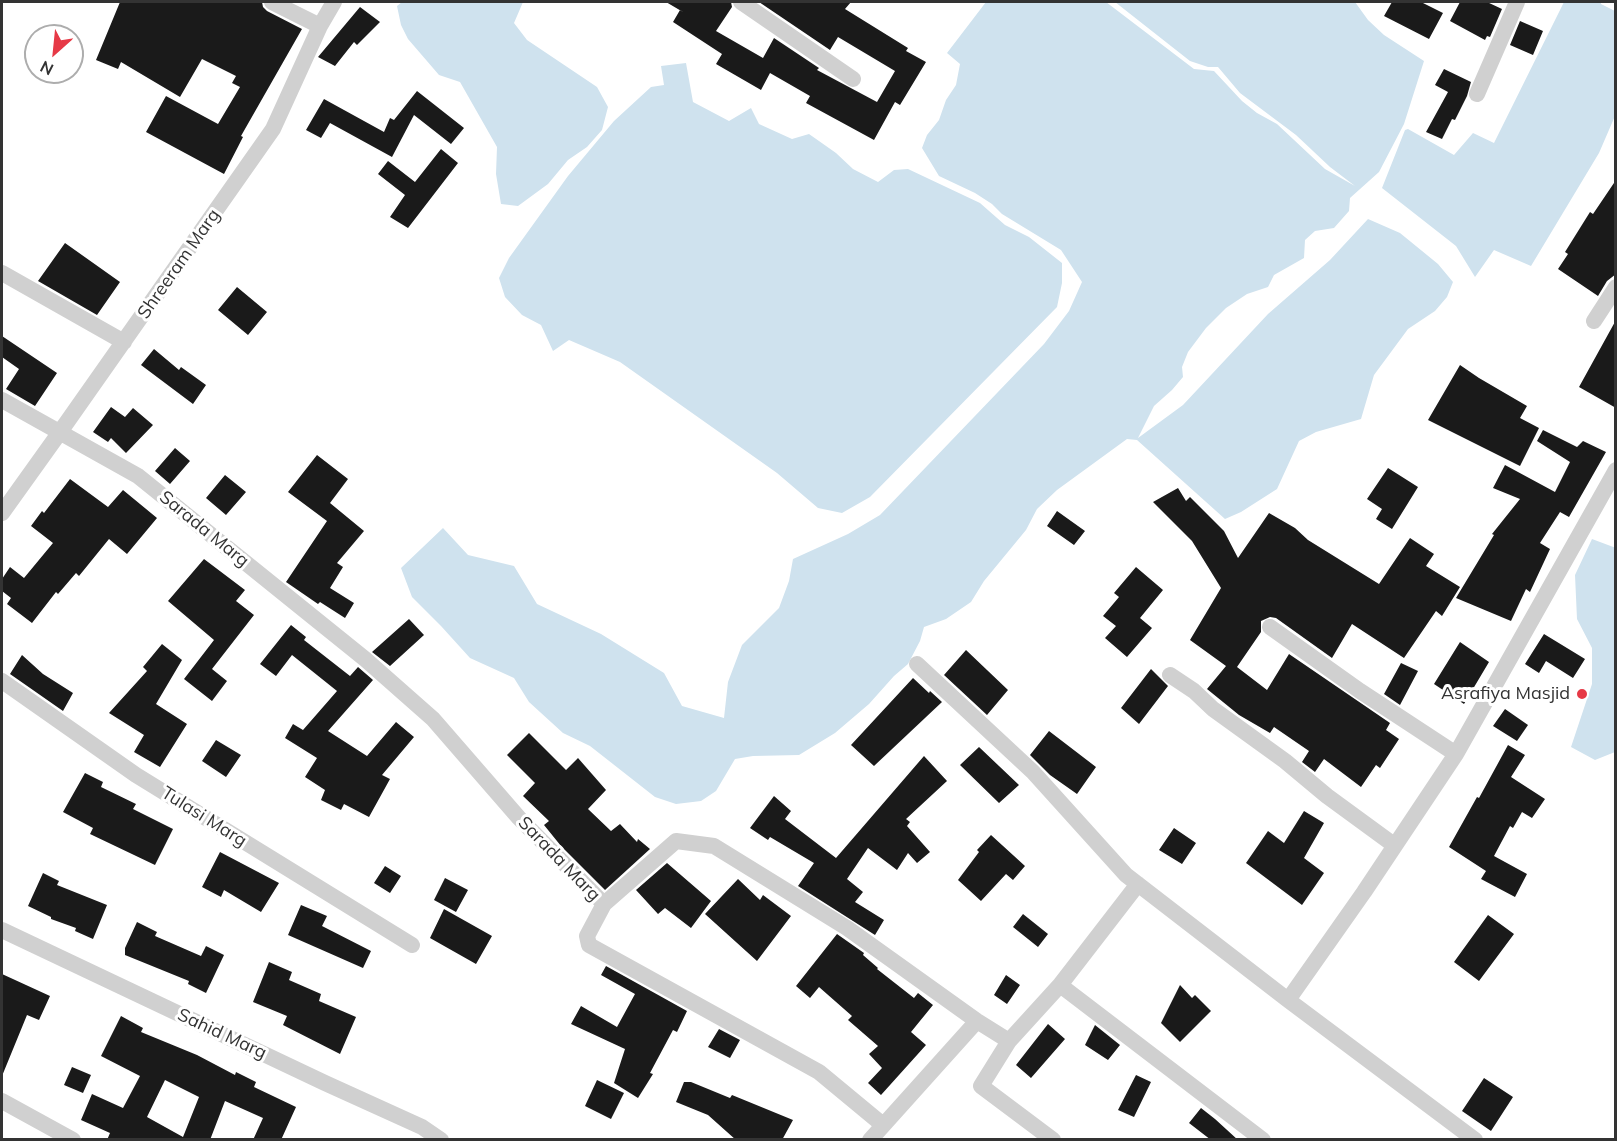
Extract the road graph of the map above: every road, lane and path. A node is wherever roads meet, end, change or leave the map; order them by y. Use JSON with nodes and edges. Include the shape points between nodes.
{"nodes":[{"id":1,"x":272,"y":2,"type":"edge"},
{"id":2,"x":334,"y":2,"type":"edge"},
{"id":3,"x":741,"y":2,"type":"edge"},
{"id":4,"x":1517,"y":2,"type":"edge"},
{"id":5,"x":320,"y":26,"type":"junction"},
{"id":6,"x":853,"y":79,"type":"dead end"},
{"id":7,"x":1477,"y":94,"type":"dead end"},
{"id":8,"x":2,"y":273,"type":"edge"},
{"id":9,"x":1616,"y":287,"type":"edge"},
{"id":10,"x":1594,"y":321,"type":"dead end"},
{"id":11,"x":124,"y":342,"type":"junction"},
{"id":12,"x":2,"y":399,"type":"edge"},
{"id":13,"x":60,"y":432,"type":"junction"},
{"id":14,"x":1616,"y":470,"type":"edge"},
{"id":15,"x":2,"y":513,"type":"edge"},
{"id":16,"x":1270,"y":627,"type":"dead end"},
{"id":17,"x":917,"y":664,"type":"dead end"},
{"id":18,"x":1170,"y":675,"type":"dead end"},
{"id":19,"x":2,"y":681,"type":"edge"},
{"id":20,"x":1456,"y":754,"type":"junction"},
{"id":21,"x":1394,"y":845,"type":"junction"},
{"id":22,"x":1138,"y":884,"type":"junction"},
{"id":23,"x":603,"y":904,"type":"junction"},
{"id":24,"x":2,"y":930,"type":"edge"},
{"id":25,"x":412,"y":945,"type":"dead end"},
{"id":26,"x":1060,"y":985,"type":"junction"},
{"id":27,"x":1288,"y":1000,"type":"junction"},
{"id":28,"x":977,"y":1021,"type":"junction"},
{"id":29,"x":1009,"y":1041,"type":"junction"},
{"id":30,"x":2,"y":1101,"type":"edge"},
{"id":31,"x":883,"y":1125,"type":"junction"},
{"id":32,"x":73,"y":1140,"type":"edge"},
{"id":33,"x":441,"y":1140,"type":"edge"},
{"id":34,"x":870,"y":1140,"type":"edge"},
{"id":35,"x":1053,"y":1140,"type":"edge"},
{"id":36,"x":1263,"y":1140,"type":"edge"},
{"id":37,"x":1475,"y":1140,"type":"edge"}],
"edges":[{"from":1,"to":5,"type":"street"},
{"from":2,"to":5,"type":"street","name":"Shreeram Marg"},
{"from":3,"to":6,"type":"street"},
{"from":4,"to":7,"type":"street"},
{"from":5,"to":11,"type":"street","name":"Shreeram Marg","via":[[273,129]]},
{"from":8,"to":11,"type":"street"},
{"from":9,"to":10,"type":"street"},
{"from":11,"to":13,"type":"street","name":"Shreeram Marg"},
{"from":12,"to":13,"type":"street","name":"Sarada Marg"},
{"from":13,"to":15,"type":"street","name":"Shreeram Marg"},
{"from":13,"to":23,"type":"street","name":"Sarada Marg","via":[[138,476],[365,659],[433,719],[519,819]]},
{"from":14,"to":20,"type":"street"},
{"from":16,"to":20,"type":"street"},
{"from":17,"to":22,"type":"street","via":[[1033,772]]},
{"from":18,"to":21,"type":"street"},
{"from":19,"to":25,"type":"street","name":"Tulasi Marg","via":[[136,775]]},
{"from":20,"to":21,"type":"street"},
{"from":21,"to":27,"type":"street"},
{"from":22,"to":26,"type":"street"},
{"from":22,"to":27,"type":"street"},
{"from":23,"to":28,"type":"street","name":"Sarada Marg","via":[[676,841],[714,846],[847,928]]},
{"from":23,"to":31,"type":"street","via":[[587,936],[589,945],[819,1072]]},
{"from":24,"to":33,"type":"street","name":"Sahid Marg","via":[[422,1127]]},
{"from":26,"to":29,"type":"street"},
{"from":26,"to":36,"type":"street"},
{"from":27,"to":37,"type":"street"},
{"from":28,"to":29,"type":"street","name":"Sarada Marg"},
{"from":28,"to":31,"type":"street"},
{"from":29,"to":35,"type":"street","via":[[981,1086]]},
{"from":30,"to":32,"type":"street"},
{"from":31,"to":34,"type":"street"}]}
